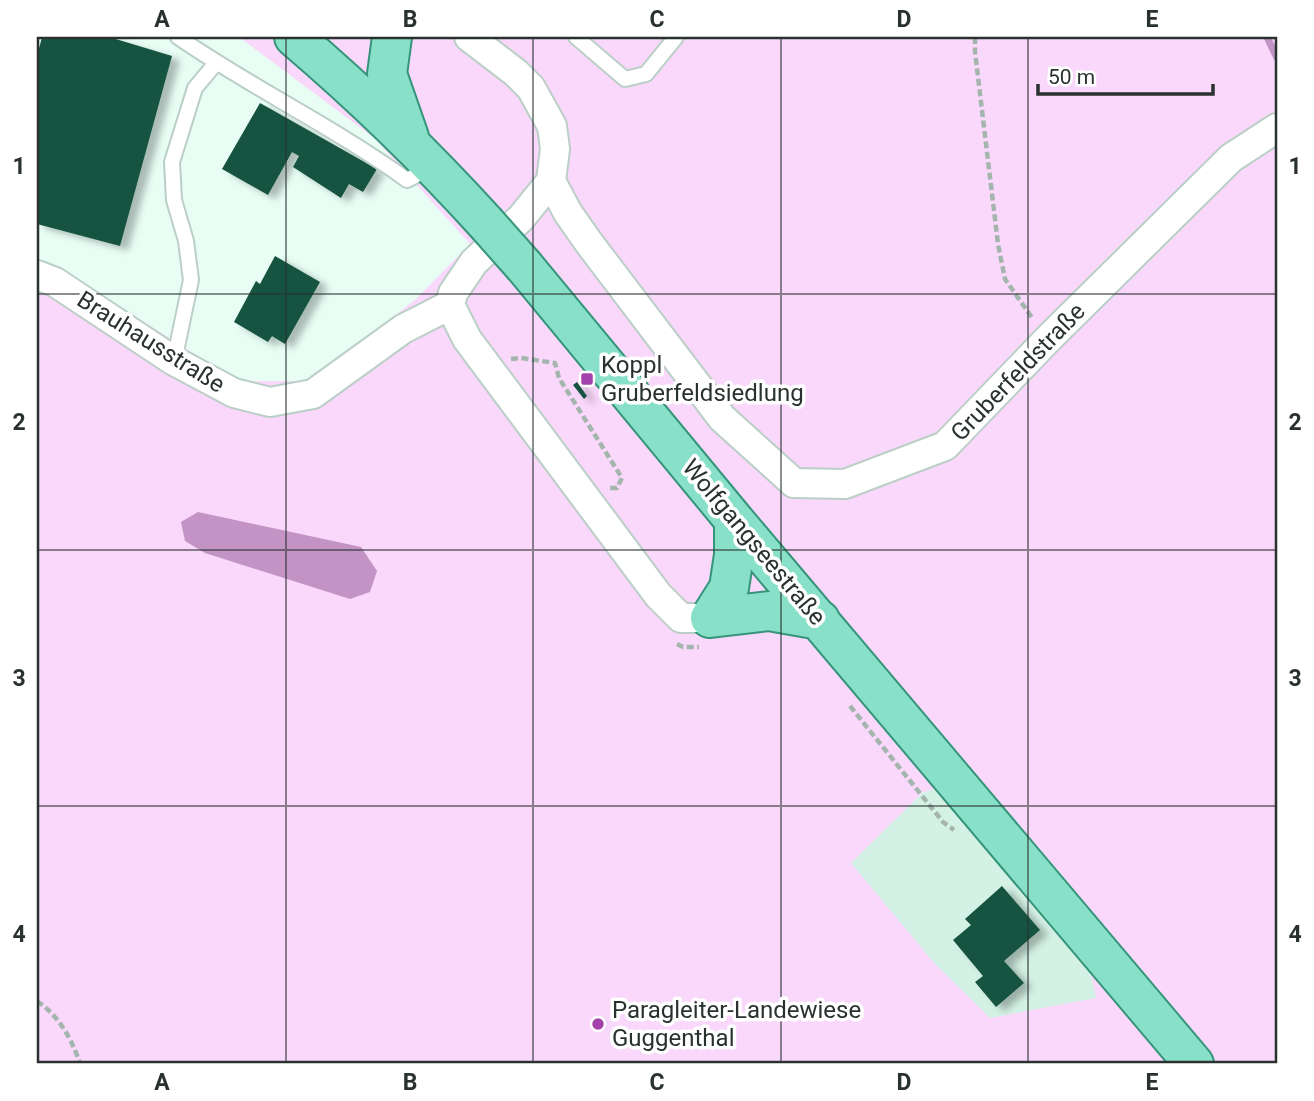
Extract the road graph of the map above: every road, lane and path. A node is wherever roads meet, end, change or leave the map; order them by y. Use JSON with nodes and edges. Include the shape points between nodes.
{"nodes":[{"id":1,"x":178,"y":37,"type":"edge"},
{"id":2,"x":295,"y":37,"type":"edge"},
{"id":3,"x":311,"y":37,"type":"edge"},
{"id":4,"x":392,"y":37,"type":"edge"},
{"id":5,"x":469,"y":37,"type":"edge"},
{"id":6,"x":576,"y":37,"type":"edge"},
{"id":7,"x":676,"y":37,"type":"edge"},
{"id":8,"x":975,"y":37,"type":"edge"},
{"id":9,"x":216,"y":63,"type":"junction"},
{"id":10,"x":1273,"y":130,"type":"edge"},
{"id":11,"x":422,"y":154,"type":"junction"},
{"id":12,"x":551,"y":181,"type":"junction"},
{"id":13,"x":37,"y":275,"type":"edge"},
{"id":14,"x":450,"y":305,"type":"junction"},
{"id":15,"x":1050,"y":338,"type":"junction"},
{"id":16,"x":521,"y":358,"type":"dead end"},
{"id":17,"x":174,"y":361,"type":"junction"},
{"id":18,"x":602,"y":478,"type":"dead end"},
{"id":19,"x":734,"y":520,"type":"junction"},
{"id":20,"x":820,"y":620,"type":"junction"},
{"id":21,"x":706,"y":633,"type":"junction"},
{"id":22,"x":675,"y":643,"type":"dead end"},
{"id":23,"x":848,"y":703,"type":"dead end"},
{"id":24,"x":954,"y":830,"type":"dead end"},
{"id":25,"x":37,"y":1001,"type":"edge"},
{"id":26,"x":80,"y":1064,"type":"edge"},
{"id":27,"x":1194,"y":1064,"type":"edge"}],
"edges":[{"from":1,"to":9,"type":"lane"},
{"from":2,"to":3,"type":"main road"},
{"from":2,"to":11,"type":"main road","name":"Wolfgangseestraße"},
{"from":4,"to":11,"type":"main road","via":[[387,75]]},
{"from":5,"to":12,"type":"street","via":[[516,73],[543,107],[555,149]]},
{"from":6,"to":7,"type":"lane","via":[[625,79],[646,75]]},
{"from":8,"to":15,"type":"path","via":[[1005,279]]},
{"from":9,"to":11,"type":"lane","via":[[407,180]]},
{"from":9,"to":17,"type":"lane","via":[[195,88],[172,162],[174,200],[191,280]]},
{"from":10,"to":15,"type":"street","name":"Gruberfeldstraße","via":[[1231,158]]},
{"from":11,"to":19,"type":"main road","name":"Wolfgangseestraße","bridge":true,"via":[[524,266]]},
{"from":12,"to":14,"type":"street","via":[[521,218],[474,262]]},
{"from":12,"to":15,"type":"street","name":"Gruberfeldstraße","via":[[589,243],[722,418],[794,483],[845,484],[945,446]]},
{"from":13,"to":17,"type":"street","name":"Brauhausstraße","via":[[55,282]]},
{"from":14,"to":17,"type":"street","name":"Brauhausstraße","via":[[403,329],[313,394],[270,402],[234,393]]},
{"from":14,"to":21,"type":"street","via":[[467,339],[658,595],[681,618]]},
{"from":16,"to":18,"type":"path","via":[[555,363],[559,377],[622,478],[617,488],[610,489]]},
{"from":19,"to":20,"type":"main road","name":"Wolfgangseestraße"},
{"from":19,"to":21,"type":"main road","via":[[729,588]]},
{"from":20,"to":21,"type":"main road","via":[[769,611]]},
{"from":20,"to":27,"type":"main road","name":"Wolfgangseestraße"},
{"from":21,"to":22,"type":"path","via":[[683,647]]},
{"from":23,"to":24,"type":"path"},
{"from":25,"to":26,"type":"path","via":[[48,1008],[72,1041]]}]}
